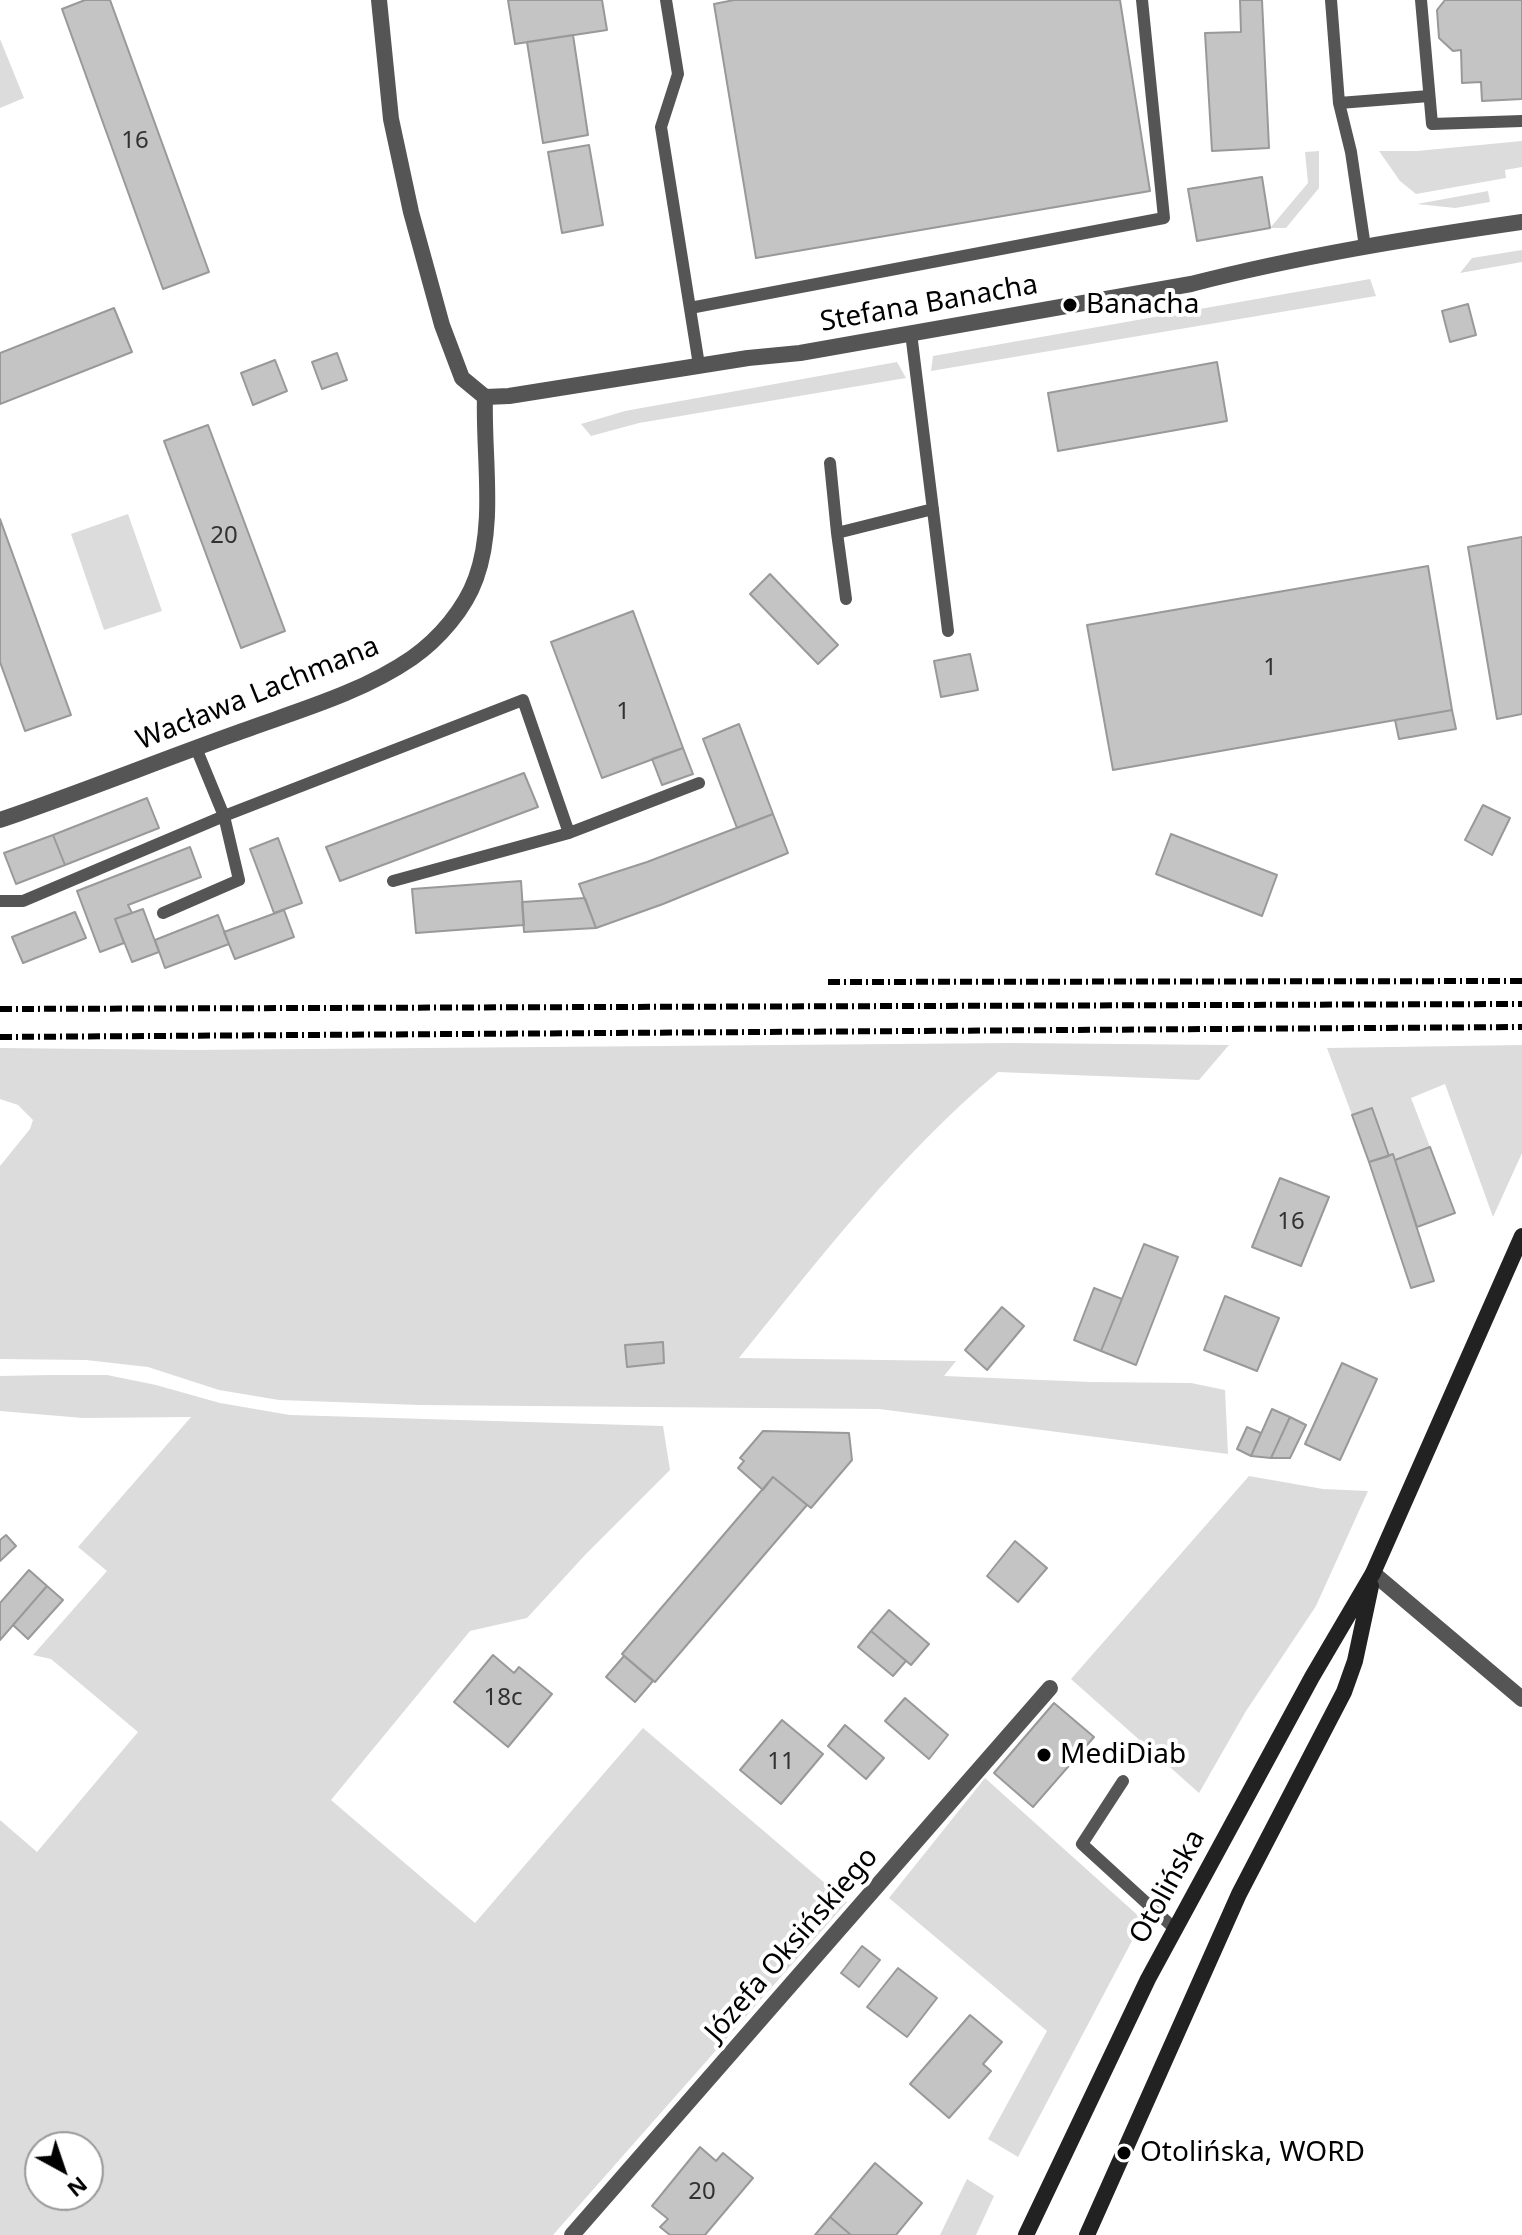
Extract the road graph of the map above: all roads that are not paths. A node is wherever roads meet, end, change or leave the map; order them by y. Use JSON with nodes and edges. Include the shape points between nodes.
{"nodes":[{"id":1,"x":379,"y":0,"type":"edge"},
{"id":2,"x":666,"y":0,"type":"edge"},
{"id":3,"x":1142,"y":0,"type":"edge"},
{"id":4,"x":1331,"y":0,"type":"edge"},
{"id":5,"x":1421,"y":0,"type":"edge"},
{"id":6,"x":1429,"y":96,"type":"junction"},
{"id":7,"x":1339,"y":103,"type":"junction"},
{"id":8,"x":1522,"y":121,"type":"edge"},
{"id":9,"x":1522,"y":222,"type":"edge"},
{"id":10,"x":1365,"y":247,"type":"junction"},
{"id":11,"x":690,"y":308,"type":"junction"},
{"id":12,"x":911,"y":333,"type":"junction"},
{"id":13,"x":699,"y":365,"type":"junction"},
{"id":14,"x":485,"y":397,"type":"junction"},
{"id":15,"x":830,"y":463,"type":"dead end"},
{"id":16,"x":933,"y":509,"type":"junction"},
{"id":17,"x":837,"y":533,"type":"junction"},
{"id":18,"x":846,"y":599,"type":"dead end"},
{"id":19,"x":948,"y":631,"type":"dead end"},
{"id":20,"x":196,"y":748,"type":"junction"},
{"id":21,"x":699,"y":783,"type":"dead end"},
{"id":22,"x":224,"y":816,"type":"junction"},
{"id":23,"x":0,"y":820,"type":"edge"},
{"id":24,"x":569,"y":833,"type":"junction"},
{"id":25,"x":393,"y":881,"type":"dead end"},
{"id":26,"x":0,"y":901,"type":"edge"},
{"id":27,"x":163,"y":913,"type":"dead end"},
{"id":28,"x":1522,"y":1236,"type":"edge"},
{"id":29,"x":1515,"y":1272,"type":"edge"},
{"id":30,"x":1373,"y":1573,"type":"junction"},
{"id":31,"x":1050,"y":1688,"type":"dead end"},
{"id":32,"x":1522,"y":1699,"type":"edge"},
{"id":33,"x":1123,"y":1781,"type":"dead end"},
{"id":34,"x":1175,"y":1929,"type":"junction"},
{"id":35,"x":572,"y":2235,"type":"edge"},
{"id":36,"x":1026,"y":2235,"type":"edge"},
{"id":37,"x":1087,"y":2235,"type":"edge"}],
"edges":[{"from":1,"to":14,"type":"street","via":[[391,119],[411,212],[462,378]]},
{"from":2,"to":11,"type":"lane","via":[[678,74],[661,127]]},
{"from":3,"to":11,"type":"lane","via":[[1164,218]]},
{"from":4,"to":7,"type":"lane"},
{"from":5,"to":6,"type":"lane"},
{"from":6,"to":7,"type":"lane"},
{"from":6,"to":8,"type":"lane","via":[[1432,124]]},
{"from":7,"to":10,"type":"lane"},
{"from":9,"to":10,"type":"street","name":"Stefana Banacha"},
{"from":10,"to":12,"type":"street","name":"Stefana Banacha"},
{"from":11,"to":13,"type":"lane"},
{"from":12,"to":13,"type":"street","name":"Stefana Banacha"},
{"from":12,"to":16,"type":"lane"},
{"from":13,"to":14,"type":"street","name":"Stefana Banacha"},
{"from":14,"to":20,"type":"street","name":"Wacława Lachmana","via":[[485,541],[476,579],[457,613],[419,653],[367,682]]},
{"from":15,"to":17,"type":"lane"},
{"from":16,"to":17,"type":"lane"},
{"from":16,"to":19,"type":"lane"},
{"from":17,"to":18,"type":"lane"},
{"from":20,"to":22,"type":"lane"},
{"from":20,"to":23,"type":"street","name":"Wacława Lachmana"},
{"from":21,"to":24,"type":"lane"},
{"from":22,"to":24,"type":"lane","via":[[523,700]]},
{"from":22,"to":26,"type":"lane","via":[[23,901]]},
{"from":22,"to":27,"type":"lane","via":[[239,880]]},
{"from":24,"to":25,"type":"lane"},
{"from":28,"to":29,"type":"main road","name":"Otolińska"},
{"from":29,"to":30,"type":"main road","name":"Otolińska"},
{"from":30,"to":32,"type":"street"},
{"from":30,"to":34,"type":"main road","name":"Otolińska"},
{"from":30,"to":37,"type":"main road","name":"Otolińska","via":[[1344,1692],[1239,1894]]},
{"from":31,"to":35,"type":"street","name":"Józefa Oksińskiego"},
{"from":33,"to":34,"type":"lane","via":[[1082,1844]]},
{"from":34,"to":36,"type":"main road","name":"Otolińska"}]}
